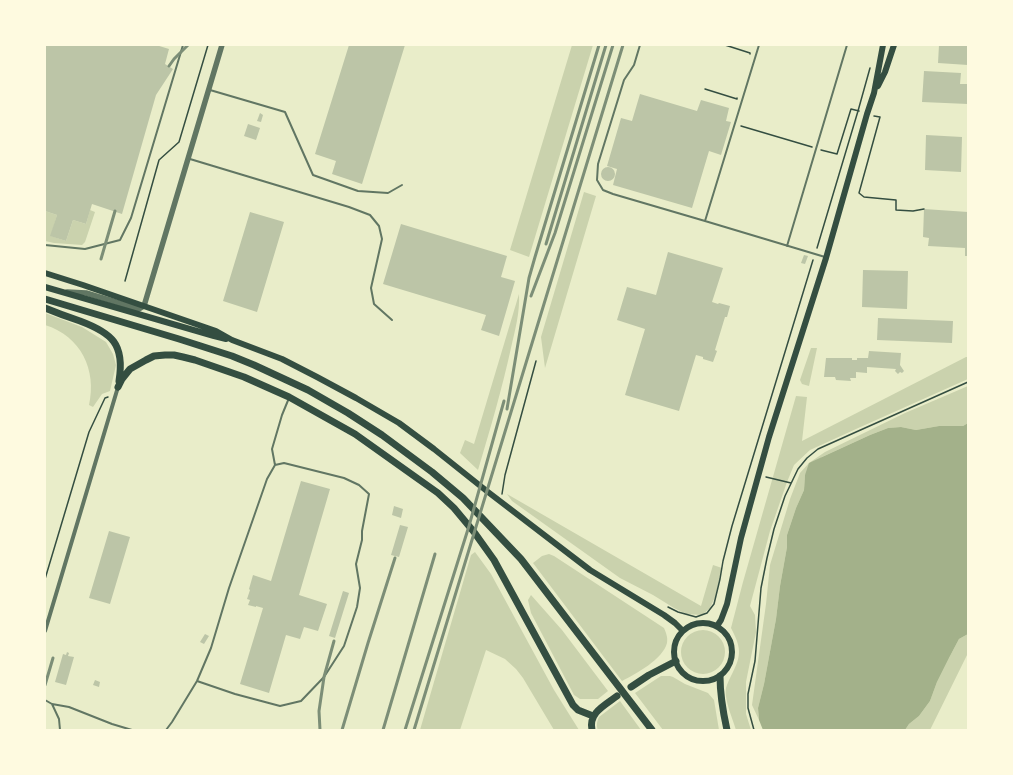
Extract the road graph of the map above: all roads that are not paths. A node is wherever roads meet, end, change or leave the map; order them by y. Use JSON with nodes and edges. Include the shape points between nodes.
{"nodes":[{"id":1,"x":183,"y":45,"type":"edge"},
{"id":2,"x":222,"y":45,"type":"edge"},
{"id":3,"x":640,"y":45,"type":"edge"},
{"id":4,"x":759,"y":45,"type":"edge"},
{"id":5,"x":847,"y":45,"type":"edge"},
{"id":6,"x":883,"y":45,"type":"edge"},
{"id":7,"x":894,"y":45,"type":"edge"},
{"id":8,"x":209,"y":89,"type":"junction"},
{"id":9,"x":874,"y":93,"type":"junction"},
{"id":10,"x":188,"y":159,"type":"junction"},
{"id":11,"x":402,"y":185,"type":"dead end"},
{"id":12,"x":705,"y":221,"type":"junction"},
{"id":13,"x":45,"y":245,"type":"edge"},
{"id":14,"x":787,"y":246,"type":"junction"},
{"id":15,"x":826,"y":258,"type":"junction"},
{"id":16,"x":45,"y":273,"type":"edge"},
{"id":17,"x":45,"y":287,"type":"edge"},
{"id":18,"x":62,"y":292,"type":"junction"},
{"id":19,"x":45,"y":299,"type":"edge"},
{"id":20,"x":144,"y":306,"type":"junction"},
{"id":21,"x":45,"y":308,"type":"edge"},
{"id":22,"x":149,"y":317,"type":"junction"},
{"id":23,"x":392,"y":320,"type":"dead end"},
{"id":24,"x":232,"y":340,"type":"junction"},
{"id":25,"x":118,"y":387,"type":"junction"},
{"id":26,"x":289,"y":397,"type":"junction"},
{"id":27,"x":275,"y":465,"type":"junction"},
{"id":28,"x":717,"y":626,"type":"junction"},
{"id":29,"x":45,"y":631,"type":"edge"},
{"id":30,"x":683,"y":631,"type":"junction"},
{"id":31,"x":676,"y":661,"type":"junction"},
{"id":32,"x":720,"y":676,"type":"junction"},
{"id":33,"x":197,"y":682,"type":"junction"},
{"id":34,"x":631,"y":687,"type":"dead end"},
{"id":35,"x":617,"y":696,"type":"dead end"},
{"id":36,"x":45,"y":700,"type":"edge"},
{"id":37,"x":52,"y":704,"type":"junction"},
{"id":38,"x":593,"y":716,"type":"junction"},
{"id":39,"x":60,"y":730,"type":"edge"},
{"id":40,"x":132,"y":730,"type":"edge"},
{"id":41,"x":166,"y":730,"type":"edge"},
{"id":42,"x":592,"y":730,"type":"edge"},
{"id":43,"x":652,"y":730,"type":"edge"},
{"id":44,"x":727,"y":730,"type":"edge"}],
"edges":[{"from":1,"to":13,"type":"lane","via":[[131,218],[120,240],[85,249]]},
{"from":2,"to":8,"type":"street"},
{"from":3,"to":12,"type":"lane","via":[[634,65],[624,80],[598,164],[597,180],[603,190],[608,192]]},
{"from":4,"to":12,"type":"lane"},
{"from":5,"to":14,"type":"lane"},
{"from":6,"to":9,"type":"main road"},
{"from":7,"to":9,"type":"main road","via":[[885,72]]},
{"from":8,"to":10,"type":"street"},
{"from":8,"to":11,"type":"lane","via":[[285,112],[313,175],[358,191],[388,193]]},
{"from":9,"to":15,"type":"main road"},
{"from":10,"to":20,"type":"street"},
{"from":10,"to":23,"type":"lane","via":[[370,215],[379,226],[382,239],[371,288],[374,304]]},
{"from":12,"to":14,"type":"lane"},
{"from":14,"to":15,"type":"lane"},
{"from":15,"to":28,"type":"main road","via":[[769,437],[741,538],[727,604]]},
{"from":16,"to":20,"type":"main road"},
{"from":17,"to":18,"type":"main road"},
{"from":18,"to":20,"type":"street","via":[[86,293],[139,309]]},
{"from":18,"to":22,"type":"main road"},
{"from":19,"to":43,"type":"main road","via":[[232,356],[308,390],[382,435],[463,498],[521,559]]},
{"from":20,"to":22,"type":"street"},
{"from":20,"to":24,"type":"main road","via":[[216,331]]},
{"from":21,"to":25,"type":"main road","via":[[107,334],[120,355],[121,372]]},
{"from":22,"to":24,"type":"main road"},
{"from":24,"to":30,"type":"main road","via":[[317,376],[399,423],[590,570],[664,615]]},
{"from":25,"to":26,"type":"main road","via":[[126,373],[138,364],[154,356],[174,355],[244,377]]},
{"from":25,"to":29,"type":"street"},
{"from":26,"to":27,"type":"lane","via":[[272,449]]},
{"from":26,"to":38,"type":"main road","via":[[355,434],[438,493],[454,508],[494,560],[572,705]]},
{"from":27,"to":33,"type":"lane","via":[[267,479],[211,648]]},
{"from":27,"to":33,"type":"lane","via":[[284,463],[344,478],[359,485],[369,494],[356,564],[360,588],[357,607],[344,646],[324,676],[301,701],[280,706]]},
{"from":28,"to":30,"type":"main road","via":[[700,623]]},
{"from":28,"to":32,"type":"main road","via":[[724,631],[732,646],[730,662]]},
{"from":30,"to":31,"type":"main road","via":[[674,650]]},
{"from":31,"to":32,"type":"main road","via":[[686,676],[694,680],[712,680]]},
{"from":31,"to":34,"type":"main road"},
{"from":32,"to":44,"type":"main road","via":[[722,708]]},
{"from":33,"to":41,"type":"lane"},
{"from":35,"to":38,"type":"main road","via":[[599,708]]},
{"from":36,"to":37,"type":"lane"},
{"from":37,"to":39,"type":"lane","via":[[59,719]]},
{"from":37,"to":40,"type":"lane","via":[[69,707]]},
{"from":38,"to":42,"type":"main road"}]}
